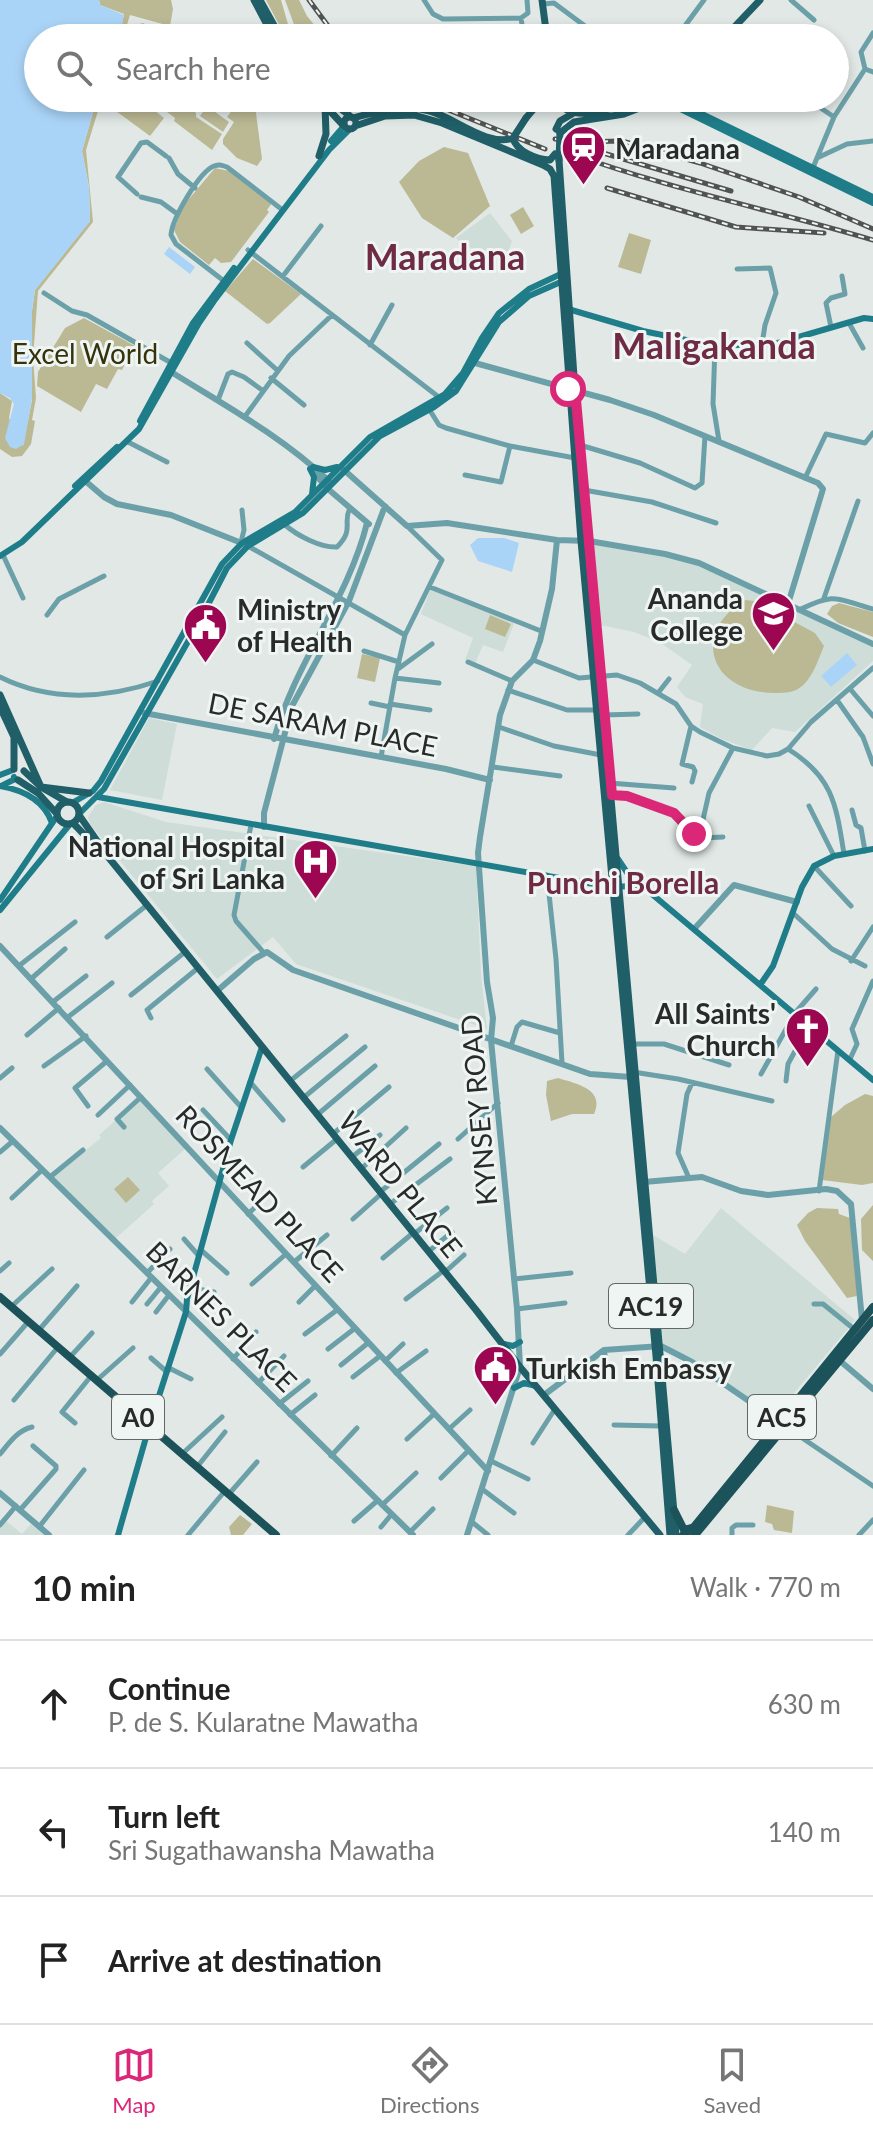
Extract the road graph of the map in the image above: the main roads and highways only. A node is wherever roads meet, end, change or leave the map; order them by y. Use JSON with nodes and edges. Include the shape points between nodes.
{"nodes":[{"id":1,"x":254,"y":0,"type":"edge"},
{"id":2,"x":260,"y":0,"type":"edge"},
{"id":3,"x":760,"y":0,"type":"edge"},
{"id":4,"x":543,"y":2,"type":"edge"},
{"id":5,"x":269,"y":24,"type":"edge"},
{"id":6,"x":271,"y":24,"type":"edge"},
{"id":7,"x":545,"y":24,"type":"edge"},
{"id":8,"x":737,"y":24,"type":"edge"},
{"id":9,"x":326,"y":112,"type":"edge"},
{"id":10,"x":337,"y":112,"type":"edge"},
{"id":11,"x":382,"y":112,"type":"edge"},
{"id":12,"x":417,"y":112,"type":"edge"},
{"id":13,"x":531,"y":112,"type":"edge"},
{"id":14,"x":570,"y":112,"type":"edge"},
{"id":15,"x":588,"y":112,"type":"edge"},
{"id":16,"x":629,"y":112,"type":"edge"},
{"id":17,"x":691,"y":112,"type":"edge"},
{"id":18,"x":428,"y":114,"type":"junction"},
{"id":19,"x":574,"y":114,"type":"junction"},
{"id":20,"x":349,"y":123,"type":"junction"},
{"id":21,"x":558,"y":131,"type":"junction"},
{"id":22,"x":513,"y":138,"type":"junction"},
{"id":23,"x":319,"y":156,"type":"junction"},
{"id":24,"x":557,"y":157,"type":"junction"},
{"id":25,"x":544,"y":162,"type":"junction"},
{"id":26,"x":873,"y":200,"type":"edge"},
{"id":27,"x":250,"y":251,"type":"junction"},
{"id":28,"x":563,"y":277,"type":"junction"},
{"id":29,"x":568,"y":309,"type":"junction"},
{"id":30,"x":873,"y":319,"type":"edge"},
{"id":31,"x":172,"y":368,"type":"junction"},
{"id":32,"x":572,"y":390,"type":"junction"},
{"id":33,"x":428,"y":407,"type":"junction"},
{"id":34,"x":342,"y":468,"type":"junction"},
{"id":35,"x":84,"y":481,"type":"junction"},
{"id":36,"x":328,"y":484,"type":"junction"},
{"id":37,"x":311,"y":498,"type":"junction"},
{"id":38,"x":585,"y":541,"type":"junction"},
{"id":39,"x":244,"y":544,"type":"junction"},
{"id":40,"x":1,"y":554,"type":"edge"},
{"id":41,"x":0,"y":695,"type":"edge"},
{"id":42,"x":0,"y":707,"type":"edge"},
{"id":43,"x":144,"y":712,"type":"junction"},
{"id":44,"x":600,"y":712,"type":"junction"},
{"id":45,"x":27,"y":759,"type":"junction"},
{"id":46,"x":17,"y":774,"type":"junction"},
{"id":47,"x":0,"y":775,"type":"edge"},
{"id":48,"x":607,"y":784,"type":"junction"},
{"id":49,"x":0,"y":786,"type":"edge"},
{"id":50,"x":41,"y":787,"type":"junction"},
{"id":51,"x":89,"y":793,"type":"junction"},
{"id":52,"x":98,"y":797,"type":"junction"},
{"id":53,"x":70,"y":802,"type":"junction"},
{"id":54,"x":79,"y":814,"type":"junction"},
{"id":55,"x":55,"y":818,"type":"junction"},
{"id":56,"x":72,"y":823,"type":"junction"},
{"id":57,"x":869,"y":850,"type":"edge"},
{"id":58,"x":109,"y":858,"type":"junction"},
{"id":59,"x":618,"y":859,"type":"junction"},
{"id":60,"x":628,"y":874,"type":"junction"},
{"id":61,"x":615,"y":876,"type":"junction"},
{"id":62,"x":597,"y":884,"type":"junction"},
{"id":63,"x":616,"y":888,"type":"junction"},
{"id":64,"x":649,"y":891,"type":"junction"},
{"id":65,"x":0,"y":900,"type":"edge"},
{"id":66,"x":0,"y":910,"type":"edge"},
{"id":67,"x":760,"y":985,"type":"junction"},
{"id":68,"x":262,"y":1047,"type":"junction"},
{"id":69,"x":873,"y":1080,"type":"edge"},
{"id":70,"x":0,"y":1297,"type":"edge"},
{"id":71,"x":873,"y":1307,"type":"edge"},
{"id":72,"x":873,"y":1320,"type":"edge"},
{"id":73,"x":520,"y":1342,"type":"road end"},
{"id":74,"x":500,"y":1343,"type":"junction"},
{"id":75,"x":658,"y":1346,"type":"junction"},
{"id":76,"x":836,"y":1357,"type":"junction"},
{"id":77,"x":536,"y":1386,"type":"junction"},
{"id":78,"x":514,"y":1388,"type":"road end"},
{"id":79,"x":149,"y":1427,"type":"junction"},
{"id":80,"x":674,"y":1510,"type":"junction"},
{"id":81,"x":694,"y":1531,"type":"edge"},
{"id":82,"x":118,"y":1535,"type":"edge"},
{"id":83,"x":276,"y":1535,"type":"edge"},
{"id":84,"x":660,"y":1535,"type":"edge"},
{"id":85,"x":670,"y":1535,"type":"edge"},
{"id":86,"x":676,"y":1535,"type":"edge"},
{"id":87,"x":683,"y":1535,"type":"edge"}],
"edges":[{"from":1,"to":5,"type":"main road"},
{"from":2,"to":6,"type":"main road"},
{"from":3,"to":8,"type":"main road"},
{"from":4,"to":7,"type":"main road"},
{"from":9,"to":23,"type":"main road"},
{"from":10,"to":20,"type":"main road"},
{"from":11,"to":20,"type":"main road"},
{"from":12,"to":18,"type":"main road"},
{"from":13,"to":22,"type":"main road","bridge":true},
{"from":14,"to":19,"type":"main road"},
{"from":15,"to":19,"type":"main road"},
{"from":16,"to":21,"type":"main road","via":[[574,122]]},
{"from":17,"to":26,"type":"main road"},
{"from":18,"to":22,"type":"main road","via":[[499,140]]},
{"from":18,"to":25,"type":"main road","via":[[459,132]]},
{"from":19,"to":21,"type":"main road","via":[[560,121]]},
{"from":20,"to":23,"type":"main road"},
{"from":20,"to":27,"type":"main road"},
{"from":21,"to":24,"type":"main road","number":"AC19","bridge":true},
{"from":22,"to":25,"type":"main road","via":[[518,148]]},
{"from":23,"to":27,"type":"main road"},
{"from":24,"to":25,"type":"main road"},
{"from":24,"to":28,"type":"main road","number":"AC19"},
{"from":25,"to":28,"type":"main road","number":"AC19","via":[[554,176]]},
{"from":27,"to":31,"type":"main road"},
{"from":27,"to":31,"type":"main road","via":[[193,323]]},
{"from":28,"to":29,"type":"main road","number":"AC19"},
{"from":28,"to":32,"type":"main road","number":"AC19"},
{"from":28,"to":33,"type":"main road","via":[[529,296],[499,322],[456,391]]},
{"from":28,"to":33,"type":"main road","via":[[529,289],[499,313],[458,380]]},
{"from":29,"to":30,"type":"main road","via":[[715,346],[778,343]]},
{"from":29,"to":32,"type":"main road","number":"AC19"},
{"from":31,"to":35,"type":"main road","via":[[136,427]]},
{"from":31,"to":35,"type":"main road","via":[[143,424]]},
{"from":32,"to":38,"type":"main road","number":"AC19"},
{"from":32,"to":38,"type":"main road","number":"AC19"},
{"from":33,"to":34,"type":"main road","via":[[380,436]]},
{"from":34,"to":36,"type":"main road"},
{"from":34,"to":37,"type":"main road","via":[[312,468]]},
{"from":35,"to":40,"type":"main road","via":[[22,542]]},
{"from":36,"to":37,"type":"main road"},
{"from":36,"to":39,"type":"main road","via":[[303,513]]},
{"from":37,"to":39,"type":"main road"},
{"from":38,"to":44,"type":"main road","number":"AC19"},
{"from":39,"to":43,"type":"main road"},
{"from":39,"to":43,"type":"main road","via":[[222,564]]},
{"from":41,"to":45,"type":"main road"},
{"from":42,"to":46,"type":"main road","via":[[14,737]]},
{"from":43,"to":51,"type":"main road"},
{"from":43,"to":52,"type":"main road"},
{"from":44,"to":48,"type":"main road","number":"AC19"},
{"from":44,"to":48,"type":"main road","number":"AC19"},
{"from":45,"to":46,"type":"main road"},
{"from":45,"to":50,"type":"main road"},
{"from":46,"to":47,"type":"main road"},
{"from":46,"to":49,"type":"main road"},
{"from":46,"to":50,"type":"main road"},
{"from":46,"to":55,"type":"main road"},
{"from":48,"to":59,"type":"main road","number":"AC19"},
{"from":48,"to":61,"type":"main road","number":"AC19"},
{"from":49,"to":55,"type":"main road","via":[[33,798]]},
{"from":50,"to":51,"type":"main road"},
{"from":50,"to":53,"type":"main road"},
{"from":51,"to":53,"type":"main road"},
{"from":52,"to":54,"type":"main road"},
{"from":52,"to":62,"type":"main road"},
{"from":53,"to":54,"type":"main road"},
{"from":53,"to":55,"type":"main road","via":[[61,804]]},
{"from":54,"to":56,"type":"main road"},
{"from":54,"to":58,"type":"main road","name":"WARD PLACE"},
{"from":55,"to":56,"type":"main road"},
{"from":55,"to":65,"type":"main road"},
{"from":56,"to":58,"type":"main road","name":"WARD PLACE"},
{"from":56,"to":66,"type":"main road"},
{"from":57,"to":67,"type":"main road","via":[[834,856],[814,866]]},
{"from":58,"to":68,"type":"main road","name":"WARD PLACE"},
{"from":59,"to":60,"type":"main road"},
{"from":59,"to":61,"type":"main road","number":"AC19"},
{"from":60,"to":61,"type":"main road"},
{"from":60,"to":64,"type":"main road"},
{"from":61,"to":62,"type":"main road"},
{"from":61,"to":63,"type":"main road","number":"AC19"},
{"from":62,"to":63,"type":"main road"},
{"from":63,"to":64,"type":"main road"},
{"from":63,"to":75,"type":"main road","number":"AC19"},
{"from":64,"to":67,"type":"main road"},
{"from":67,"to":69,"type":"main road"},
{"from":68,"to":74,"type":"main road","name":"WARD PLACE"},
{"from":68,"to":79,"type":"main road"},
{"from":70,"to":79,"type":"highway","number":"A0"},
{"from":71,"to":76,"type":"highway","number":"AC5"},
{"from":72,"to":76,"type":"highway","number":"AC5"},
{"from":73,"to":74,"type":"main road"},
{"from":74,"to":77,"type":"main road","name":"WARD PLACE"},
{"from":75,"to":80,"type":"main road","number":"AC19"},
{"from":75,"to":85,"type":"main road","number":"AC19"},
{"from":76,"to":81,"type":"highway","number":"AC5"},
{"from":77,"to":78,"type":"main road","via":[[524,1383]]},
{"from":77,"to":84,"type":"main road","name":"WARD PLACE"},
{"from":79,"to":82,"type":"main road"},
{"from":79,"to":83,"type":"highway","number":"A0"},
{"from":80,"to":81,"type":"highway","via":[[681,1528]]},
{"from":80,"to":86,"type":"main road","number":"AC19"},
{"from":81,"to":87,"type":"highway","number":"AC5"}]}
